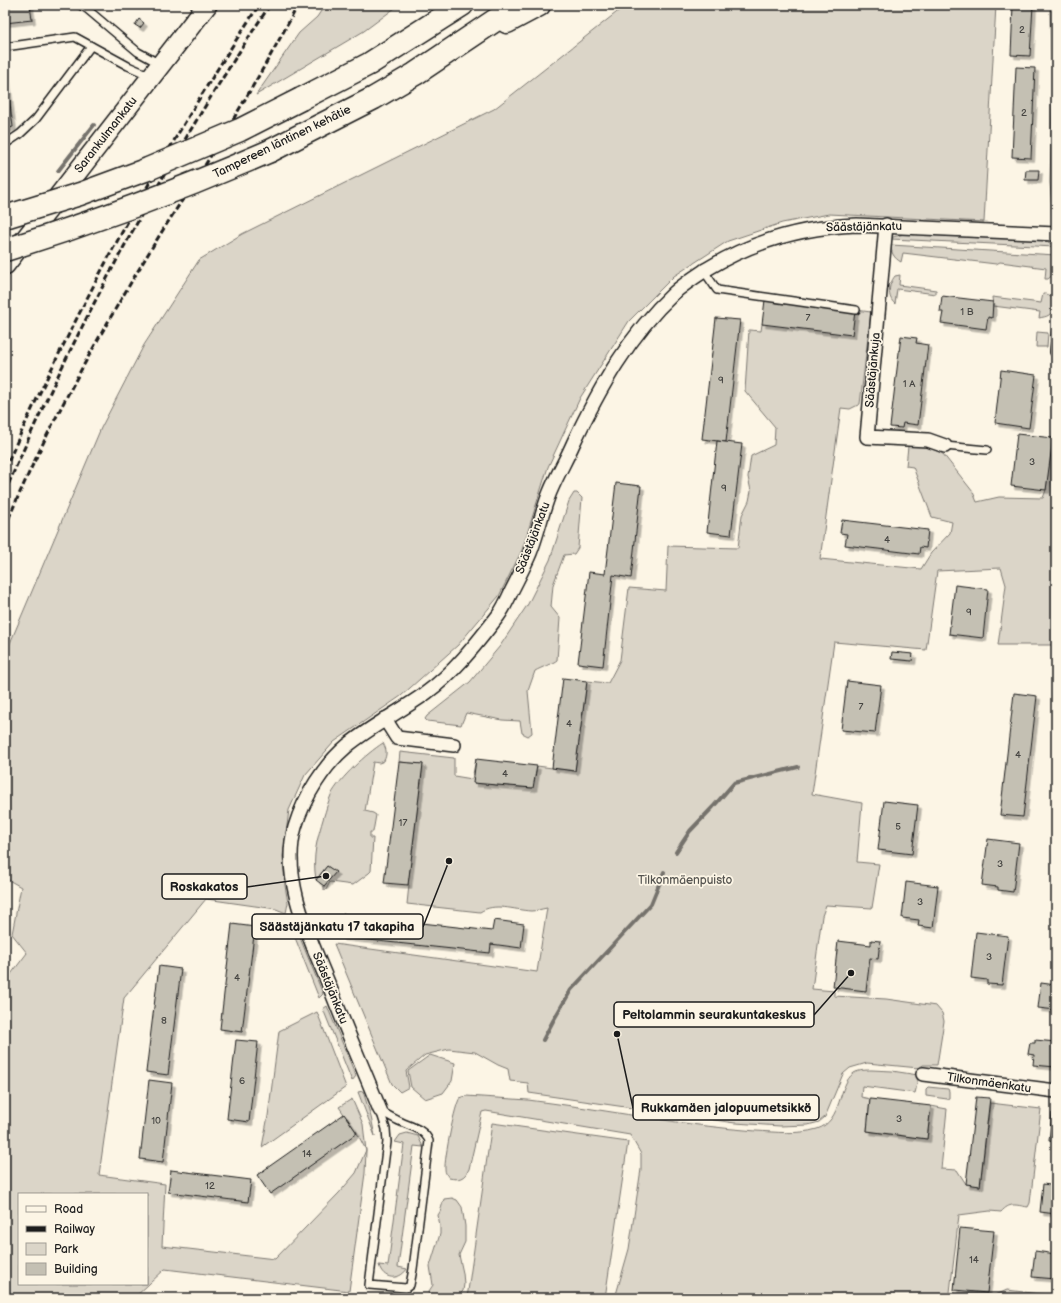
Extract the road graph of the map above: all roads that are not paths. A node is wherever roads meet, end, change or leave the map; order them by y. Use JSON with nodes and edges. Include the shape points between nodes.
{"nodes":[{"id":1,"x":80,"y":5,"type":"edge"},
{"id":2,"x":207,"y":5,"type":"edge"},
{"id":3,"x":462,"y":5,"type":"edge"},
{"id":4,"x":518,"y":5,"type":"edge"},
{"id":5,"x":539,"y":5,"type":"edge"},
{"id":6,"x":91,"y":46,"type":"junction"},
{"id":7,"x":5,"y":47,"type":"edge"},
{"id":8,"x":447,"y":53,"type":"junction"},
{"id":9,"x":156,"y":70,"type":"junction"},
{"id":10,"x":5,"y":144,"type":"edge"},
{"id":11,"x":5,"y":217,"type":"edge"},
{"id":12,"x":886,"y":225,"type":"junction"},
{"id":13,"x":1056,"y":234,"type":"edge"},
{"id":14,"x":5,"y":250,"type":"edge"},
{"id":15,"x":5,"y":265,"type":"edge"},
{"id":16,"x":704,"y":271,"type":"junction"},
{"id":17,"x":717,"y":290,"type":"junction"},
{"id":18,"x":716,"y":298,"type":"dead end"},
{"id":19,"x":856,"y":310,"type":"dead end"},
{"id":20,"x":1056,"y":332,"type":"edge"},
{"id":21,"x":1054,"y":352,"type":"dead end"},
{"id":22,"x":945,"y":446,"type":"joint"},
{"id":23,"x":987,"y":450,"type":"dead end"},
{"id":24,"x":385,"y":719,"type":"junction"},
{"id":25,"x":454,"y":745,"type":"dead end"},
{"id":26,"x":923,"y":1074,"type":"dead end"},
{"id":27,"x":1056,"y":1091,"type":"edge"},
{"id":28,"x":380,"y":1110,"type":"junction"}],
"edges":[{"from":1,"to":9,"type":"lane"},
{"from":2,"to":9,"type":"main road","name":"Sarankulmankatu"},
{"from":3,"to":11,"type":"highway","bridge":true,"via":[[368,64],[240,130],[148,169],[80,194]]},
{"from":4,"to":8,"type":"highway","name":"Tampereen läntinen kehätie"},
{"from":5,"to":8,"type":"highway"},
{"from":6,"to":7,"type":"lane","via":[[75,37]]},
{"from":6,"to":9,"type":"lane","via":[[128,66]]},
{"from":6,"to":10,"type":"lane","via":[[36,119]]},
{"from":8,"to":14,"type":"highway","name":"Tampereen läntinen kehätie","bridge":true,"via":[[374,98],[270,151],[114,214]]},
{"from":9,"to":15,"type":"main road","name":"Sarankulmankatu"},
{"from":12,"to":13,"type":"street","name":"Säästäjänkatu"},
{"from":12,"to":16,"type":"street","name":"Säästäjänkatu","via":[[832,226],[795,232],[742,250]]},
{"from":12,"to":22,"type":"street","name":"Säästäjänkuja","via":[[867,437],[928,440]]},
{"from":16,"to":17,"type":"lane"},
{"from":16,"to":24,"type":"street","name":"Säästäjänkatu","via":[[660,306],[600,389],[549,494],[530,554],[502,612],[455,668],[428,692]]},
{"from":17,"to":18,"type":"lane"},
{"from":17,"to":19,"type":"lane"},
{"from":20,"to":21,"type":"lane"},
{"from":22,"to":23,"type":"lane"},
{"from":24,"to":25,"type":"street","via":[[396,738]]},
{"from":24,"to":28,"type":"street","name":"Säästäjänkatu","via":[[346,746],[319,776],[294,829],[291,855],[294,885],[303,922]]},
{"from":26,"to":27,"type":"street","name":"Tilkonmäenkatu"},
{"from":28,"to":28,"type":"lane","via":[[386,1128],[387,1142],[370,1284],[406,1288],[410,1284],[413,1269],[429,1141],[421,1131]]}]}
